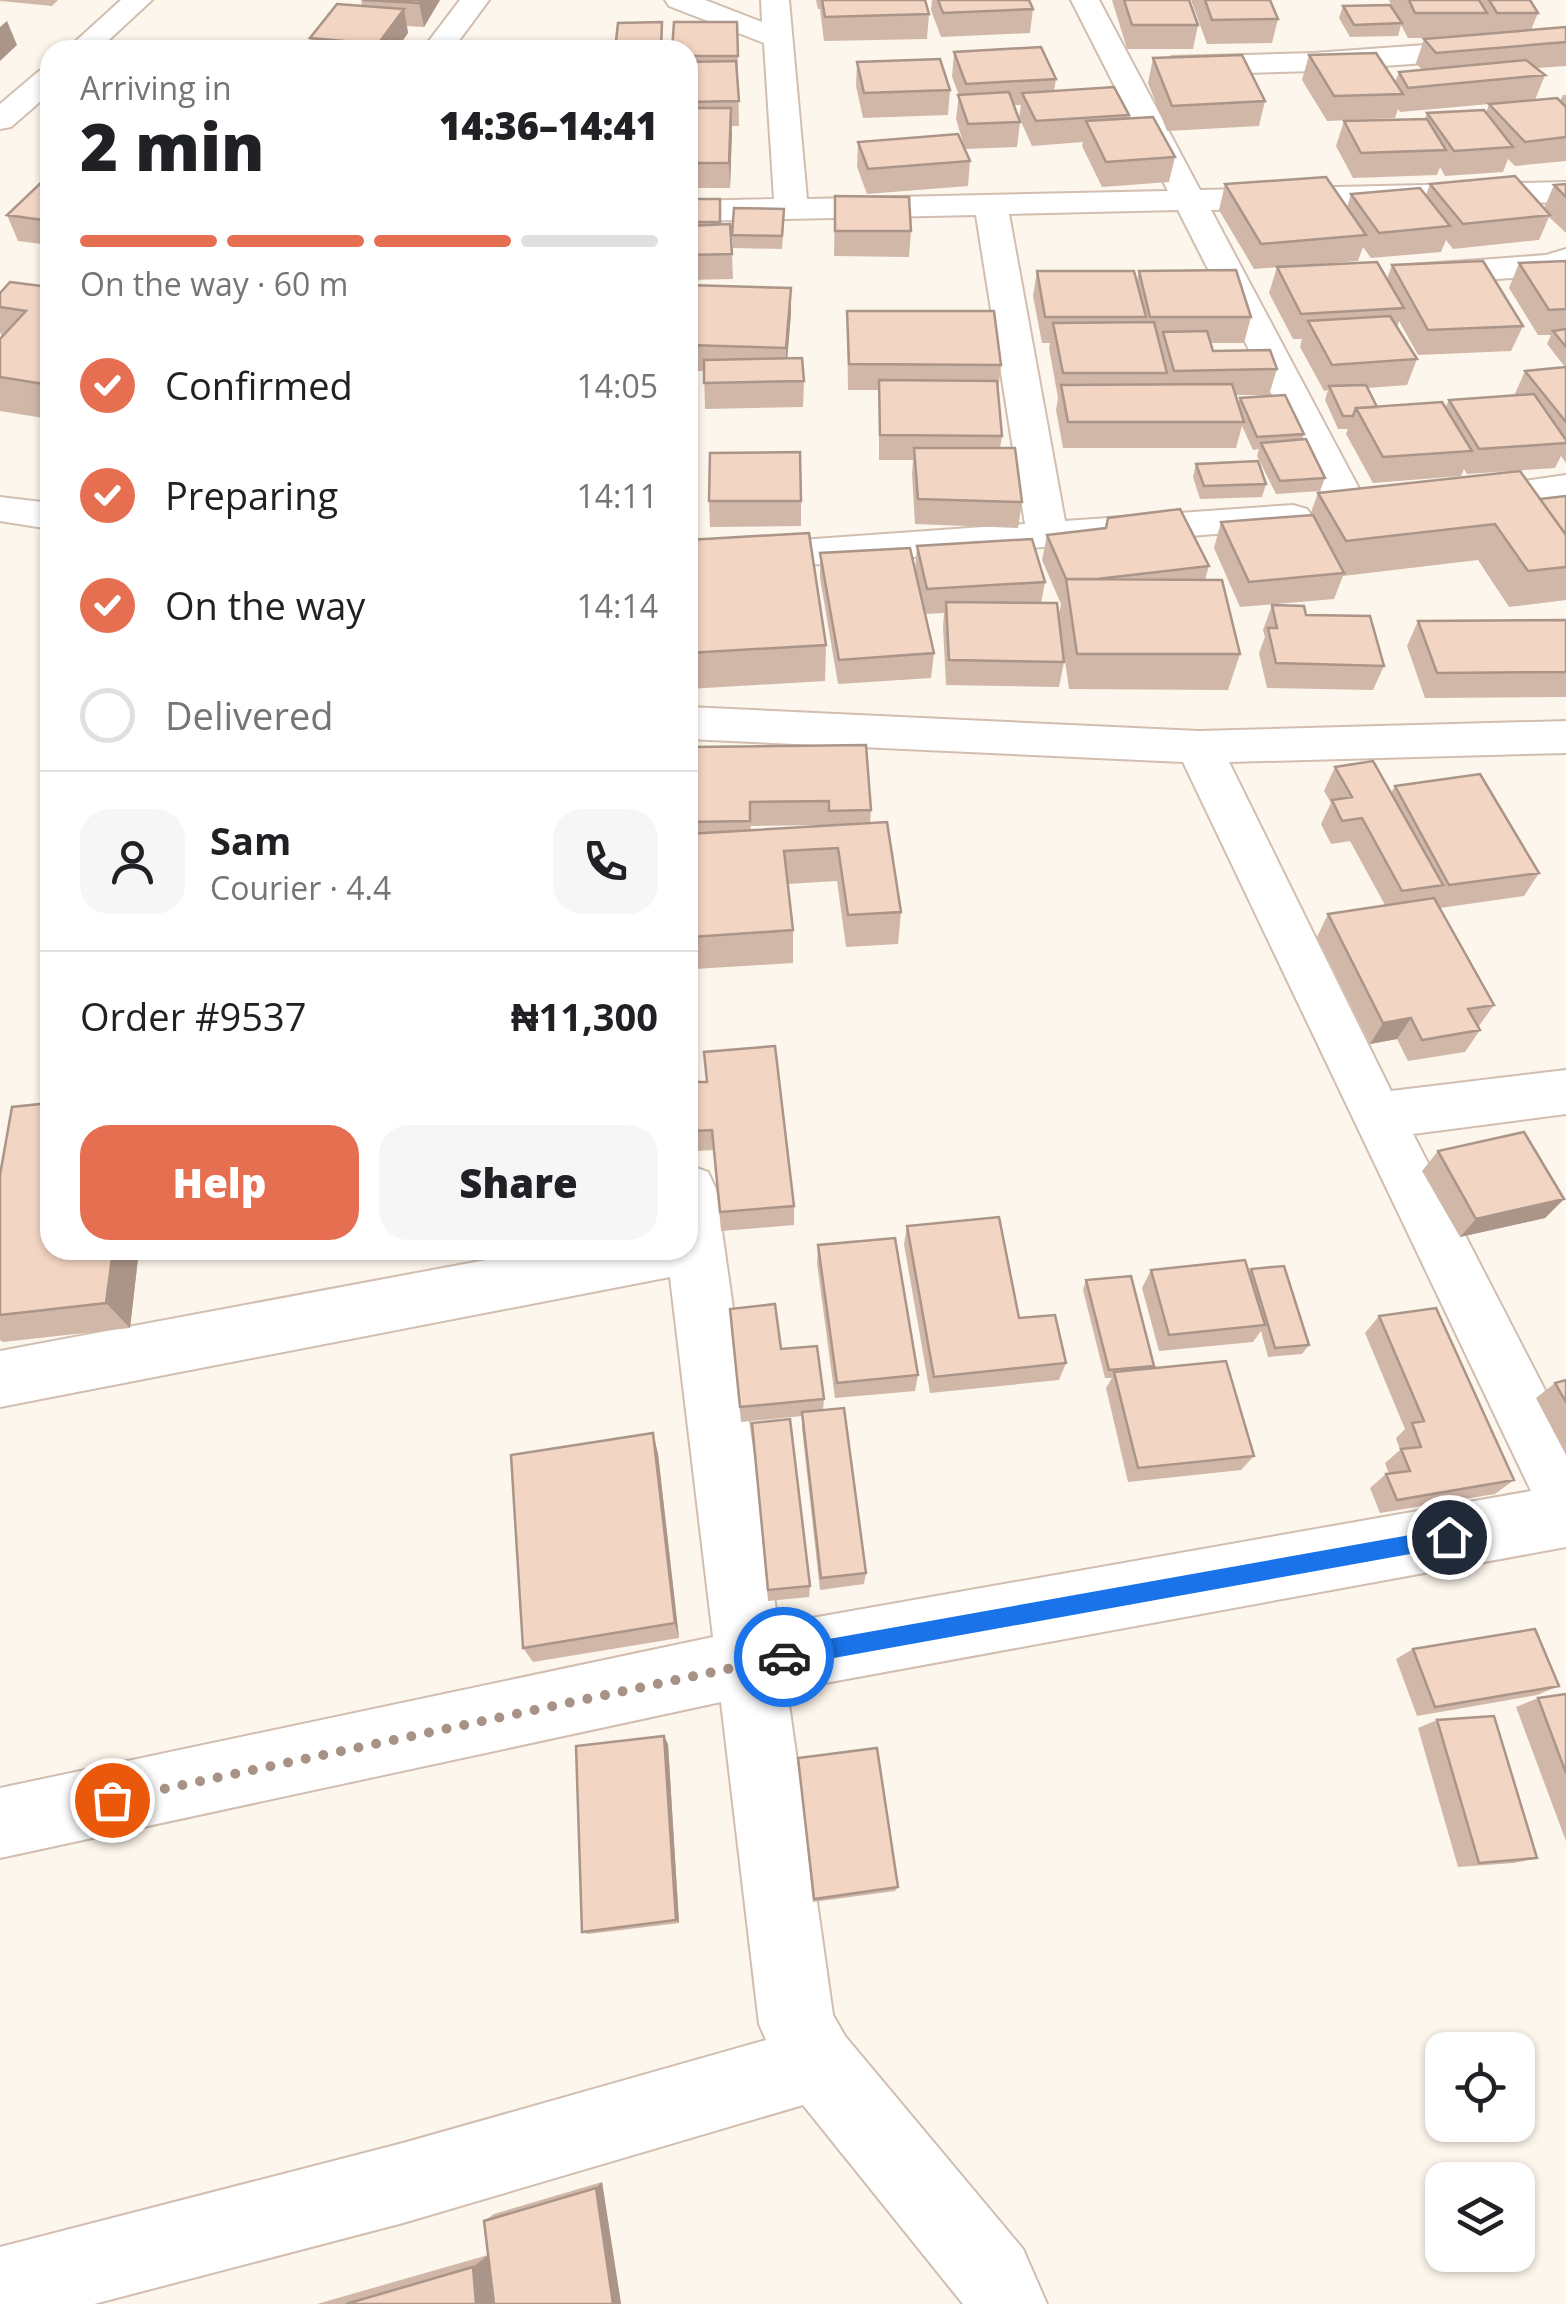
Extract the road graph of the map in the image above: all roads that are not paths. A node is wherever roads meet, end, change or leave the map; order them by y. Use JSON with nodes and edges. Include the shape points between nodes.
{"nodes":[{"id":1,"x":138,"y":0,"type":"edge"},
{"id":2,"x":475,"y":0,"type":"edge"},
{"id":3,"x":679,"y":0,"type":"edge"},
{"id":4,"x":775,"y":0,"type":"edge"},
{"id":5,"x":1085,"y":0,"type":"edge"},
{"id":6,"x":1551,"y":12,"type":"dead end"},
{"id":7,"x":778,"y":38,"type":"junction"},
{"id":8,"x":92,"y":40,"type":"edge"},
{"id":9,"x":445,"y":40,"type":"edge"},
{"id":10,"x":1566,"y":43,"type":"edge"},
{"id":11,"x":1118,"y":67,"type":"junction"},
{"id":12,"x":40,"y":86,"type":"edge"},
{"id":13,"x":0,"y":120,"type":"edge"},
{"id":14,"x":1516,"y":192,"type":"junction"},
{"id":15,"x":1566,"y":192,"type":"edge"},
{"id":16,"x":1185,"y":197,"type":"junction"},
{"id":17,"x":992,"y":204,"type":"junction"},
{"id":18,"x":791,"y":210,"type":"junction"},
{"id":19,"x":698,"y":211,"type":"edge"},
{"id":20,"x":1559,"y":244,"type":"edge"},
{"id":21,"x":1374,"y":278,"type":"edge"},
{"id":22,"x":1274,"y":285,"type":"edge"},
{"id":23,"x":1234,"y":288,"type":"junction"},
{"id":24,"x":1566,"y":487,"type":"edge"},
{"id":25,"x":1386,"y":510,"type":"junction"},
{"id":26,"x":1047,"y":536,"type":"junction"},
{"id":27,"x":698,"y":560,"type":"edge"},
{"id":28,"x":698,"y":723,"type":"edge"},
{"id":29,"x":1566,"y":736,"type":"edge"},
{"id":30,"x":1199,"y":747,"type":"junction"},
{"id":31,"x":1566,"y":1092,"type":"edge"},
{"id":32,"x":1376,"y":1116,"type":"junction"},
{"id":33,"x":559,"y":1260,"type":"edge"},
{"id":34,"x":690,"y":1260,"type":"edge"},
{"id":35,"x":0,"y":1379,"type":"edge"},
{"id":36,"x":1566,"y":1496,"type":"edge"},
{"id":37,"x":1566,"y":1516,"type":"edge"},
{"id":38,"x":749,"y":1663,"type":"junction"},
{"id":39,"x":0,"y":1824,"type":"edge"},
{"id":40,"x":818,"y":2064,"type":"junction"},
{"id":41,"x":0,"y":2288,"type":"edge"},
{"id":42,"x":1006,"y":2304,"type":"edge"}],
"edges":[{"from":1,"to":8,"type":"street"},
{"from":2,"to":9,"type":"street"},
{"from":3,"to":7,"type":"street"},
{"from":4,"to":7,"type":"street"},
{"from":5,"to":11,"type":"street"},
{"from":6,"to":10,"type":"street"},
{"from":7,"to":18,"type":"street"},
{"from":10,"to":11,"type":"street","via":[[1314,62]]},
{"from":11,"to":16,"type":"street"},
{"from":12,"to":13,"type":"street"},
{"from":14,"to":15,"type":"street"},
{"from":14,"to":16,"type":"street"},
{"from":14,"to":20,"type":"street"},
{"from":16,"to":17,"type":"street"},
{"from":16,"to":23,"type":"street"},
{"from":17,"to":18,"type":"street"},
{"from":17,"to":26,"type":"street"},
{"from":18,"to":19,"type":"street"},
{"from":20,"to":21,"type":"street","via":[[1553,265]]},
{"from":22,"to":23,"type":"street"},
{"from":23,"to":25,"type":"street"},
{"from":24,"to":25,"type":"street"},
{"from":25,"to":26,"type":"street"},
{"from":26,"to":27,"type":"street"},
{"from":28,"to":30,"type":"street"},
{"from":29,"to":30,"type":"street"},
{"from":30,"to":32,"type":"street"},
{"from":31,"to":32,"type":"street"},
{"from":32,"to":36,"type":"street"},
{"from":33,"to":35,"type":"street"},
{"from":34,"to":38,"type":"street"},
{"from":37,"to":38,"type":"street"},
{"from":38,"to":39,"type":"street"},
{"from":38,"to":40,"type":"street","via":[[798,2024]]},
{"from":40,"to":41,"type":"street","via":[[404,2184]]},
{"from":40,"to":42,"type":"street","via":[[994,2278]]}]}
